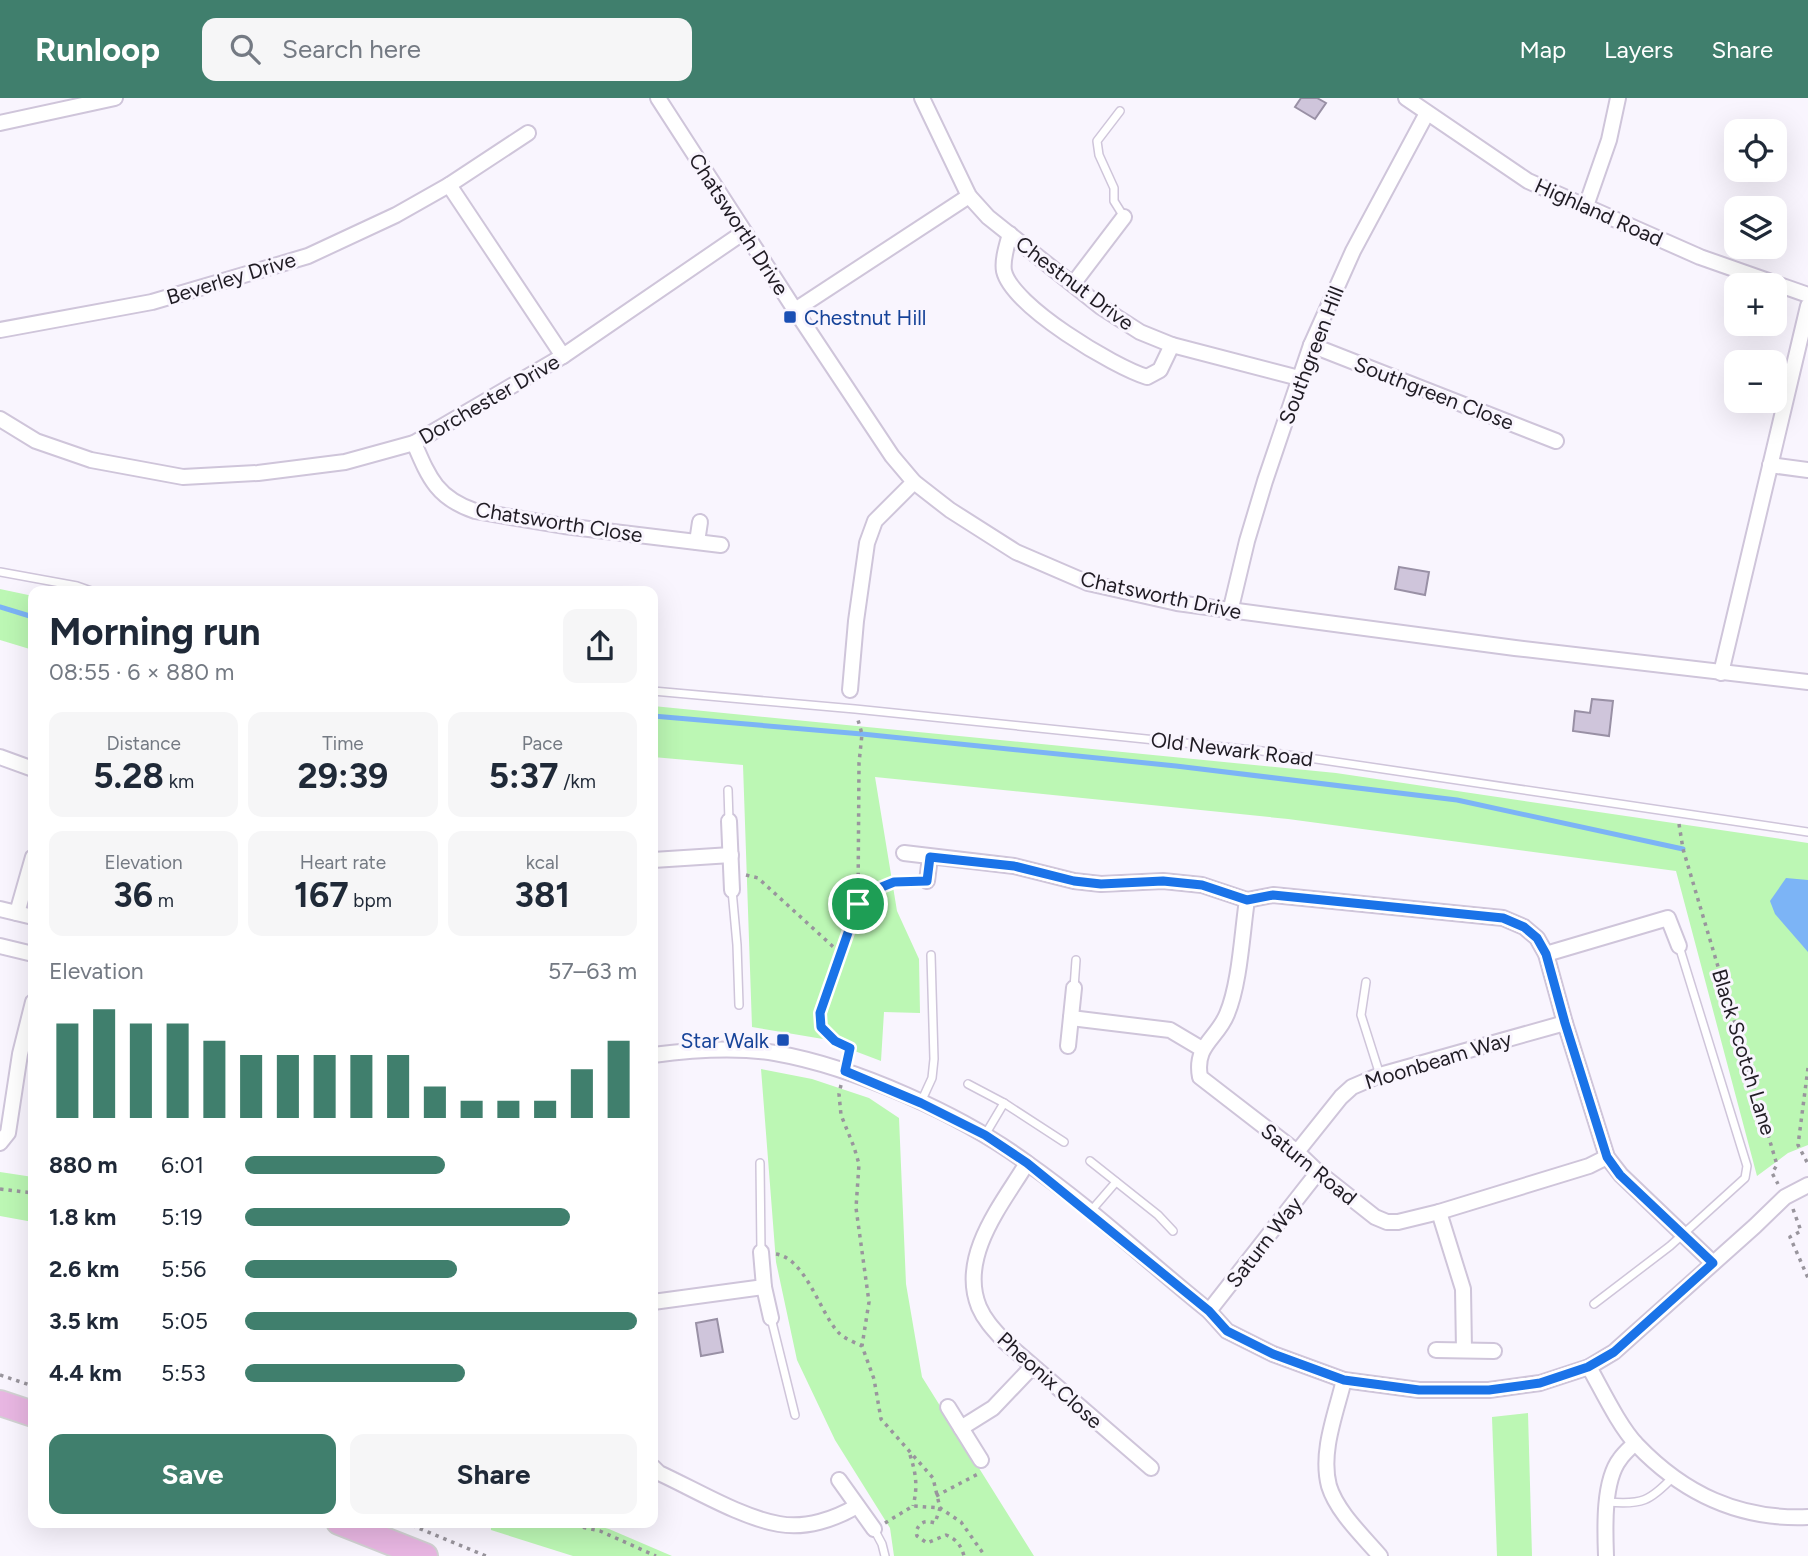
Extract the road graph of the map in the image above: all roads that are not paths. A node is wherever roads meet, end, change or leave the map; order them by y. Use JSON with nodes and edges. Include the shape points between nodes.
{"nodes":[{"id":1,"x":116,"y":98,"type":"edge"},
{"id":2,"x":658,"y":98,"type":"edge"},
{"id":3,"x":922,"y":98,"type":"edge"},
{"id":4,"x":1406,"y":98,"type":"edge"},
{"id":5,"x":1618,"y":98,"type":"edge"},
{"id":6,"x":1119,"y":111,"type":"dead end"},
{"id":7,"x":1427,"y":113,"type":"junction"},
{"id":8,"x":0,"y":123,"type":"edge"},
{"id":9,"x":527,"y":133,"type":"dead end"},
{"id":10,"x":449,"y":185,"type":"junction"},
{"id":11,"x":969,"y":196,"type":"junction"},
{"id":12,"x":1586,"y":206,"type":"junction"},
{"id":13,"x":1124,"y":217,"type":"joint"},
{"id":14,"x":744,"y":232,"type":"junction"},
{"id":15,"x":1010,"y":234,"type":"junction"},
{"id":16,"x":1073,"y":284,"type":"junction"},
{"id":17,"x":1808,"y":295,"type":"edge"},
{"id":18,"x":1808,"y":306,"type":"edge"},
{"id":19,"x":795,"y":310,"type":"junction"},
{"id":20,"x":0,"y":330,"type":"edge"},
{"id":21,"x":1172,"y":345,"type":"junction"},
{"id":22,"x":1311,"y":345,"type":"junction"},
{"id":23,"x":563,"y":356,"type":"junction"},
{"id":24,"x":1298,"y":378,"type":"junction"},
{"id":25,"x":0,"y":419,"type":"edge"},
{"id":26,"x":1556,"y":441,"type":"dead end"},
{"id":27,"x":414,"y":443,"type":"junction"},
{"id":28,"x":1770,"y":466,"type":"junction"},
{"id":29,"x":1808,"y":470,"type":"edge"},
{"id":30,"x":914,"y":482,"type":"junction"},
{"id":31,"x":700,"y":522,"type":"dead end"},
{"id":32,"x":697,"y":542,"type":"junction"},
{"id":33,"x":720,"y":545,"type":"dead end"},
{"id":34,"x":0,"y":572,"type":"edge"},
{"id":35,"x":77,"y":586,"type":"edge"},
{"id":36,"x":1230,"y":612,"type":"junction"},
{"id":37,"x":1721,"y":673,"type":"junction"},
{"id":38,"x":1808,"y":682,"type":"edge"},
{"id":39,"x":850,"y":690,"type":"dead end"},
{"id":40,"x":658,"y":691,"type":"edge"},
{"id":41,"x":0,"y":757,"type":"edge"},
{"id":42,"x":28,"y":767,"type":"edge"},
{"id":43,"x":728,"y":790,"type":"dead end"},
{"id":44,"x":729,"y":821,"type":"joint"},
{"id":45,"x":1808,"y":832,"type":"edge"},
{"id":46,"x":904,"y":853,"type":"dead end"},
{"id":47,"x":731,"y":855,"type":"junction"},
{"id":48,"x":930,"y":857,"type":"junction"},
{"id":49,"x":658,"y":860,"type":"edge"},
{"id":50,"x":28,"y":874,"type":"edge"},
{"id":51,"x":927,"y":881,"type":"road end"},
{"id":52,"x":733,"y":890,"type":"joint"},
{"id":53,"x":1247,"y":900,"type":"junction"},
{"id":54,"x":0,"y":909,"type":"edge"},
{"id":55,"x":17,"y":913,"type":"junction"},
{"id":56,"x":28,"y":916,"type":"edge"},
{"id":57,"x":0,"y":946,"type":"edge"},
{"id":58,"x":1679,"y":946,"type":"joint"},
{"id":59,"x":28,"y":953,"type":"edge"},
{"id":60,"x":1546,"y":954,"type":"junction"},
{"id":61,"x":930,"y":955,"type":"dead end"},
{"id":62,"x":1076,"y":960,"type":"dead end"},
{"id":63,"x":1366,"y":982,"type":"dead end"},
{"id":64,"x":1074,"y":988,"type":"joint"},
{"id":65,"x":738,"y":1005,"type":"dead end"},
{"id":66,"x":1070,"y":1018,"type":"junction"},
{"id":67,"x":28,"y":1022,"type":"edge"},
{"id":68,"x":1565,"y":1023,"type":"junction"},
{"id":69,"x":1068,"y":1046,"type":"dead end"},
{"id":70,"x":1202,"y":1049,"type":"junction"},
{"id":71,"x":658,"y":1055,"type":"edge"},
{"id":72,"x":1380,"y":1075,"type":"junction"},
{"id":73,"x":968,"y":1084,"type":"dead end"},
{"id":74,"x":921,"y":1103,"type":"junction"},
{"id":75,"x":1004,"y":1103,"type":"junction"},
{"id":76,"x":985,"y":1135,"type":"junction"},
{"id":77,"x":1064,"y":1142,"type":"dead end"},
{"id":78,"x":0,"y":1143,"type":"edge"},
{"id":79,"x":1297,"y":1152,"type":"junction"},
{"id":80,"x":1607,"y":1157,"type":"junction"},
{"id":81,"x":1090,"y":1161,"type":"dead end"},
{"id":82,"x":760,"y":1163,"type":"dead end"},
{"id":83,"x":1027,"y":1163,"type":"junction"},
{"id":84,"x":1318,"y":1172,"type":"junction"},
{"id":85,"x":1116,"y":1182,"type":"junction"},
{"id":86,"x":1808,"y":1185,"type":"edge"},
{"id":87,"x":1090,"y":1212,"type":"junction"},
{"id":88,"x":1438,"y":1212,"type":"junction"},
{"id":89,"x":1173,"y":1231,"type":"dead end"},
{"id":90,"x":1681,"y":1234,"type":"junction"},
{"id":91,"x":761,"y":1252,"type":"joint"},
{"id":92,"x":1713,"y":1263,"type":"junction"},
{"id":93,"x":764,"y":1287,"type":"junction"},
{"id":94,"x":658,"y":1301,"type":"edge"},
{"id":95,"x":1594,"y":1304,"type":"dead end"},
{"id":96,"x":1209,"y":1311,"type":"junction"},
{"id":97,"x":771,"y":1318,"type":"joint"},
{"id":98,"x":1436,"y":1350,"type":"dead end"},
{"id":99,"x":1464,"y":1350,"type":"junction"},
{"id":100,"x":1494,"y":1351,"type":"dead end"},
{"id":101,"x":1032,"y":1367,"type":"junction"},
{"id":102,"x":1588,"y":1367,"type":"junction"},
{"id":103,"x":1344,"y":1380,"type":"junction"},
{"id":104,"x":0,"y":1403,"type":"edge"},
{"id":105,"x":948,"y":1407,"type":"dead end"},
{"id":106,"x":28,"y":1412,"type":"edge"},
{"id":107,"x":795,"y":1415,"type":"dead end"},
{"id":108,"x":961,"y":1428,"type":"junction"},
{"id":109,"x":1635,"y":1443,"type":"junction"},
{"id":110,"x":984,"y":1465,"type":"road end"},
{"id":111,"x":1151,"y":1468,"type":"dead end"},
{"id":112,"x":658,"y":1472,"type":"edge"},
{"id":113,"x":1673,"y":1477,"type":"junction"},
{"id":114,"x":839,"y":1480,"type":"dead end"},
{"id":115,"x":1608,"y":1502,"type":"junction"},
{"id":116,"x":857,"y":1506,"type":"junction"},
{"id":117,"x":1808,"y":1517,"type":"edge"},
{"id":118,"x":354,"y":1528,"type":"edge"},
{"id":119,"x":874,"y":1529,"type":"joint"},
{"id":120,"x":1377,"y":1555,"type":"edge"},
{"id":121,"x":425,"y":1556,"type":"edge"},
{"id":122,"x":885,"y":1556,"type":"edge"},
{"id":123,"x":1606,"y":1556,"type":"edge"}],
"edges":[{"from":1,"to":8,"type":"street"},
{"from":2,"to":14,"type":"street","name":"Chatsworth Drive"},
{"from":3,"to":11,"type":"street","name":"Chestnut Drive"},
{"from":4,"to":7,"type":"street","name":"Highland Road"},
{"from":5,"to":12,"type":"street"},
{"from":6,"to":13,"type":"lane","via":[[1097,141],[1114,188],[1114,201]]},
{"from":7,"to":12,"type":"street","name":"Highland Road","via":[[1528,181]]},
{"from":7,"to":22,"type":"street","name":"Southgreen Hill","via":[[1353,251]]},
{"from":9,"to":10,"type":"street","name":"Beverley Drive"},
{"from":10,"to":20,"type":"street","name":"Beverley Drive","via":[[308,256],[152,302]]},
{"from":10,"to":23,"type":"street"},
{"from":11,"to":15,"type":"street","name":"Chestnut Drive"},
{"from":11,"to":19,"type":"street"},
{"from":12,"to":17,"type":"street","name":"Highland Road","via":[[1700,257]]},
{"from":13,"to":16,"type":"street"},
{"from":14,"to":19,"type":"street","name":"Chatsworth Drive"},
{"from":14,"to":23,"type":"street","name":"Dorchester Drive"},
{"from":15,"to":16,"type":"street","name":"Chestnut Drive"},
{"from":15,"to":21,"type":"street","via":[[1004,272],[1012,286],[1097,355],[1147,377],[1160,370]]},
{"from":16,"to":21,"type":"street","name":"Chestnut Drive","via":[[1140,332]]},
{"from":18,"to":28,"type":"street"},
{"from":19,"to":30,"type":"street","name":"Chatsworth Drive"},
{"from":21,"to":24,"type":"street","name":"Chestnut Drive"},
{"from":22,"to":24,"type":"street","name":"Southgreen Hill"},
{"from":22,"to":26,"type":"street","name":"Southgreen Close"},
{"from":23,"to":27,"type":"street","name":"Dorchester Drive"},
{"from":24,"to":36,"type":"street","name":"Southgreen Hill"},
{"from":25,"to":27,"type":"street","name":"Dorchester Drive","via":[[36,441],[91,460],[183,477],[345,462]]},
{"from":27,"to":32,"type":"street","name":"Chatsworth Close","via":[[441,493],[461,507],[564,526]]},
{"from":28,"to":29,"type":"street"},
{"from":28,"to":37,"type":"street"},
{"from":30,"to":36,"type":"street","name":"Chatsworth Drive","via":[[1016,552],[1053,570],[1088,583]]},
{"from":30,"to":39,"type":"street","via":[[875,521],[867,544]]},
{"from":31,"to":32,"type":"street"},
{"from":32,"to":33,"type":"street","name":"Chatsworth Close"},
{"from":34,"to":35,"type":"lane"},
{"from":36,"to":37,"type":"street","name":"Chatsworth Drive"},
{"from":37,"to":38,"type":"street","name":"Chatsworth Drive"},
{"from":40,"to":45,"type":"lane","name":"Old Newark Road","via":[[1262,751]]},
{"from":41,"to":42,"type":"street"},
{"from":43,"to":44,"type":"lane"},
{"from":44,"to":47,"type":"street"},
{"from":46,"to":48,"type":"street"},
{"from":47,"to":49,"type":"street"},
{"from":47,"to":52,"type":"street"},
{"from":48,"to":51,"type":"street"},
{"from":48,"to":53,"type":"street","via":[[1014,866],[1101,884],[1163,881],[1202,885]]},
{"from":50,"to":55,"type":"street"},
{"from":52,"to":65,"type":"lane"},
{"from":53,"to":60,"type":"street","via":[[1273,895],[1503,918],[1524,927]]},
{"from":53,"to":70,"type":"street","via":[[1232,999],[1226,1016]]},
{"from":54,"to":55,"type":"street"},
{"from":55,"to":56,"type":"street"},
{"from":57,"to":59,"type":"street"},
{"from":58,"to":60,"type":"street","via":[[1668,918]]},
{"from":58,"to":90,"type":"lane","via":[[1747,1166],[1745,1178]]},
{"from":60,"to":68,"type":"street"},
{"from":61,"to":74,"type":"lane","via":[[934,1059]]},
{"from":62,"to":64,"type":"lane"},
{"from":63,"to":72,"type":"lane","via":[[1361,1015]]},
{"from":64,"to":66,"type":"street"},
{"from":66,"to":69,"type":"street"},
{"from":66,"to":70,"type":"street","via":[[1170,1030]]},
{"from":67,"to":78,"type":"street","via":[[8,1133]]},
{"from":68,"to":72,"type":"street","name":"Moonbeam Way"},
{"from":68,"to":80,"type":"street"},
{"from":70,"to":79,"type":"street","name":"Saturn Road","via":[[1200,1077]]},
{"from":71,"to":74,"type":"street","via":[[773,1052],[845,1071]]},
{"from":72,"to":79,"type":"street","name":"Moonbeam Way","via":[[1341,1097]]},
{"from":73,"to":75,"type":"lane"},
{"from":74,"to":76,"type":"street"},
{"from":75,"to":76,"type":"lane"},
{"from":75,"to":77,"type":"lane"},
{"from":76,"to":83,"type":"street"},
{"from":79,"to":84,"type":"street","name":"Saturn Road"},
{"from":80,"to":88,"type":"street","name":"Saturn Road"},
{"from":80,"to":90,"type":"street"},
{"from":81,"to":85,"type":"lane"},
{"from":82,"to":91,"type":"lane"},
{"from":83,"to":87,"type":"street"},
{"from":83,"to":101,"type":"street","name":"Pheonix Close","via":[[978,1250],[975,1292],[989,1325]]},
{"from":84,"to":88,"type":"street","name":"Saturn Road","via":[[1387,1222]]},
{"from":84,"to":96,"type":"street","name":"Saturn Way"},
{"from":85,"to":87,"type":"lane"},
{"from":85,"to":89,"type":"lane"},
{"from":86,"to":92,"type":"street","via":[[1785,1196]]},
{"from":87,"to":96,"type":"street"},
{"from":88,"to":99,"type":"street","via":[[1463,1289]]},
{"from":90,"to":92,"type":"street"},
{"from":90,"to":95,"type":"lane"},
{"from":91,"to":93,"type":"street"},
{"from":92,"to":102,"type":"street","via":[[1614,1352]]},
{"from":93,"to":94,"type":"street"},
{"from":93,"to":97,"type":"street"},
{"from":96,"to":103,"type":"street","via":[[1227,1331]]},
{"from":97,"to":107,"type":"lane"},
{"from":98,"to":99,"type":"street"},
{"from":99,"to":100,"type":"street"},
{"from":101,"to":108,"type":"street","via":[[993,1408]]},
{"from":101,"to":111,"type":"street","name":"Pheonix Close"},
{"from":102,"to":103,"type":"street","via":[[1540,1383],[1489,1390],[1419,1390]]},
{"from":102,"to":109,"type":"street"},
{"from":103,"to":120,"type":"street","via":[[1328,1445],[1330,1488]]},
{"from":104,"to":106,"type":"highway"},
{"from":105,"to":108,"type":"street"},
{"from":108,"to":110,"type":"street"},
{"from":109,"to":113,"type":"street"},
{"from":109,"to":115,"type":"street","via":[[1619,1460]]},
{"from":112,"to":116,"type":"street","via":[[780,1524],[808,1524],[840,1516]]},
{"from":113,"to":115,"type":"lane","via":[[1646,1501]]},
{"from":113,"to":117,"type":"street","via":[[1712,1501],[1761,1516]]},
{"from":114,"to":116,"type":"street"},
{"from":115,"to":123,"type":"street"},
{"from":116,"to":119,"type":"street"},
{"from":118,"to":121,"type":"highway"},
{"from":119,"to":122,"type":"lane"}]}
